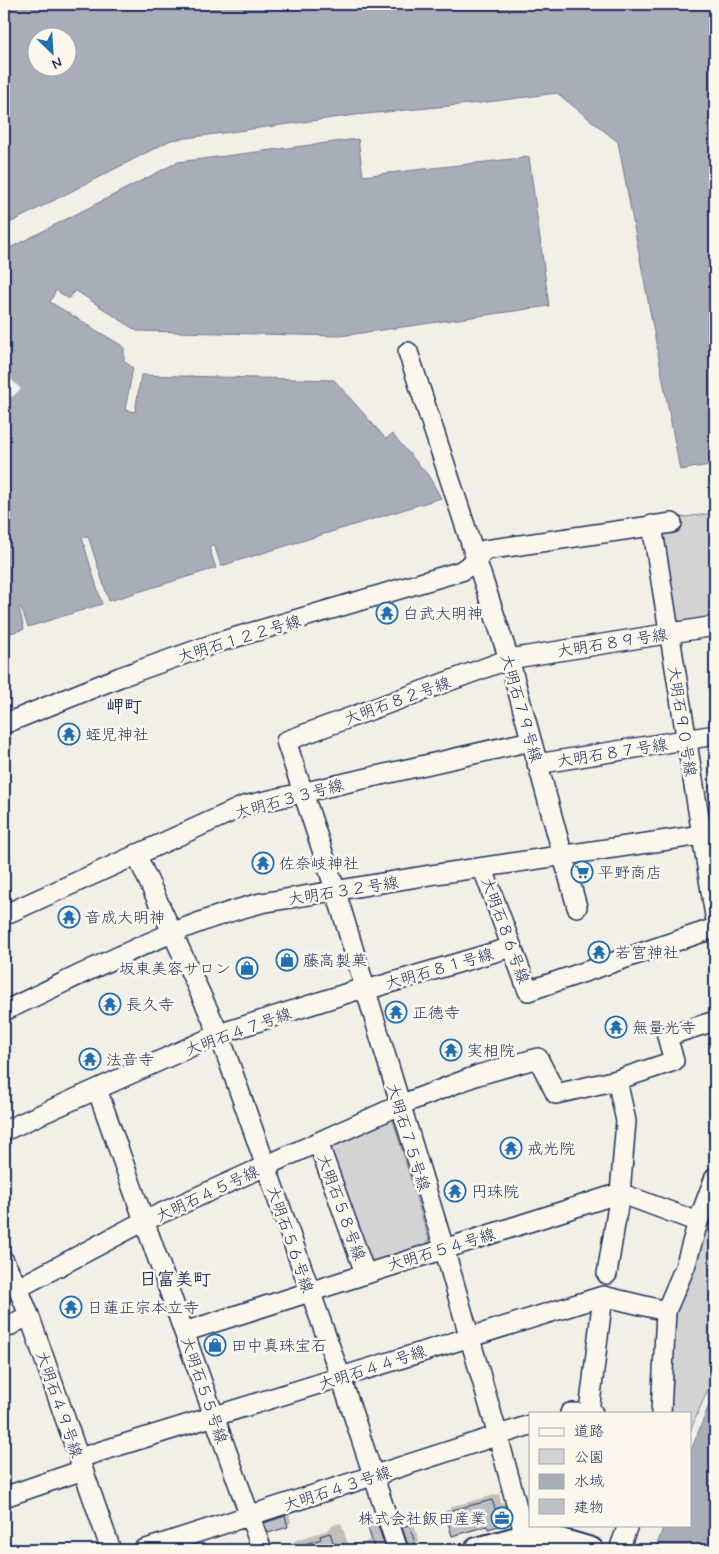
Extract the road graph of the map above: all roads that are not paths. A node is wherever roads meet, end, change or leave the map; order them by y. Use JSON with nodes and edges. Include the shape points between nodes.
{"nodes":[{"id":1,"x":408,"y":352,"type":"dead end"},
{"id":2,"x":672,"y":523,"type":"dead end"},
{"id":3,"x":652,"y":526,"type":"junction"},
{"id":4,"x":476,"y":561,"type":"junction"},
{"id":5,"x":715,"y":626,"type":"edge"},
{"id":6,"x":669,"y":633,"type":"junction"},
{"id":7,"x":509,"y":659,"type":"junction"},
{"id":8,"x":4,"y":724,"type":"edge"},
{"id":9,"x":715,"y":735,"type":"edge"},
{"id":10,"x":686,"y":740,"type":"junction"},
{"id":11,"x":286,"y":741,"type":"joint"},
{"id":12,"x":531,"y":742,"type":"junction"},
{"id":13,"x":538,"y":764,"type":"junction"},
{"id":14,"x":303,"y":792,"type":"junction"},
{"id":15,"x":708,"y":834,"type":"edge"},
{"id":16,"x":136,"y":854,"type":"junction"},
{"id":17,"x":563,"y":856,"type":"junction"},
{"id":18,"x":483,"y":869,"type":"junction"},
{"id":19,"x":336,"y":892,"type":"junction"},
{"id":20,"x":577,"y":907,"type":"dead end"},
{"id":21,"x":4,"y":915,"type":"edge"},
{"id":22,"x":715,"y":916,"type":"edge"},
{"id":23,"x":715,"y":928,"type":"edge"},
{"id":24,"x":172,"y":932,"type":"junction"},
{"id":25,"x":512,"y":947,"type":"junction"},
{"id":26,"x":366,"y":990,"type":"junction"},
{"id":27,"x":4,"y":1011,"type":"edge"},
{"id":28,"x":715,"y":1022,"type":"edge"},
{"id":29,"x":219,"y":1034,"type":"junction"},
{"id":30,"x":616,"y":1080,"type":"junction"},
{"id":31,"x":97,"y":1089,"type":"junction"},
{"id":32,"x":400,"y":1105,"type":"junction"},
{"id":33,"x":4,"y":1131,"type":"edge"},
{"id":34,"x":318,"y":1142,"type":"junction"},
{"id":35,"x":266,"y":1166,"type":"junction"},
{"id":36,"x":715,"y":1177,"type":"edge"},
{"id":37,"x":620,"y":1193,"type":"junction"},
{"id":38,"x":144,"y":1221,"type":"junction"},
{"id":39,"x":698,"y":1222,"type":"junction"},
{"id":40,"x":444,"y":1248,"type":"junction"},
{"id":41,"x":4,"y":1261,"type":"edge"},
{"id":42,"x":365,"y":1273,"type":"junction"},
{"id":43,"x":607,"y":1274,"type":"dead end"},
{"id":44,"x":18,"y":1288,"type":"junction"},
{"id":45,"x":309,"y":1291,"type":"junction"},
{"id":46,"x":604,"y":1296,"type":"junction"},
{"id":47,"x":666,"y":1311,"type":"junction"},
{"id":48,"x":29,"y":1316,"type":"junction"},
{"id":49,"x":4,"y":1330,"type":"edge"},
{"id":50,"x":184,"y":1332,"type":"junction"},
{"id":51,"x":469,"y":1337,"type":"junction"},
{"id":52,"x":341,"y":1378,"type":"junction"},
{"id":53,"x":591,"y":1412,"type":"edge"},
{"id":54,"x":661,"y":1412,"type":"edge"},
{"id":55,"x":214,"y":1416,"type":"junction"},
{"id":56,"x":529,"y":1425,"type":"edge"},
{"id":57,"x":498,"y":1436,"type":"junction"},
{"id":58,"x":81,"y":1464,"type":"junction"},
{"id":59,"x":374,"y":1476,"type":"junction"},
{"id":60,"x":4,"y":1497,"type":"edge"},
{"id":61,"x":249,"y":1516,"type":"junction"},
{"id":62,"x":628,"y":1526,"type":"edge"},
{"id":63,"x":525,"y":1543,"type":"edge"},
{"id":64,"x":111,"y":1550,"type":"edge"},
{"id":65,"x":143,"y":1550,"type":"edge"},
{"id":66,"x":262,"y":1550,"type":"edge"},
{"id":67,"x":398,"y":1550,"type":"edge"},
{"id":68,"x":477,"y":1550,"type":"edge"},
{"id":69,"x":591,"y":1550,"type":"edge"},
{"id":70,"x":619,"y":1550,"type":"edge"}],
"edges":[{"from":1,"to":4,"type":"street","name":"大明石７９号線"},
{"from":2,"to":3,"type":"street","name":"大明石１２２号線"},
{"from":3,"to":4,"type":"street","name":"大明石１２２号線","via":[[486,550]]},
{"from":3,"to":6,"type":"street","name":"大明石９０号線"},
{"from":4,"to":7,"type":"street","name":"大明石７９号線"},
{"from":4,"to":8,"type":"street","name":"大明石１２２号線","via":[[460,571],[216,643]]},
{"from":5,"to":6,"type":"street","name":"大明石８９号線"},
{"from":6,"to":7,"type":"street","name":"大明石８９号線"},
{"from":6,"to":10,"type":"street","name":"大明石９０号線"},
{"from":7,"to":11,"type":"street","name":"大明石８２号線"},
{"from":7,"to":12,"type":"street","name":"大明石７９号線"},
{"from":9,"to":10,"type":"street","name":"大明石８７号線"},
{"from":10,"to":13,"type":"street","name":"大明石８７号線"},
{"from":10,"to":15,"type":"street","name":"大明石９０号線"},
{"from":11,"to":14,"type":"street","name":"大明石７５号線"},
{"from":12,"to":13,"type":"street","name":"大明石７９号線"},
{"from":12,"to":14,"type":"street","name":"大明石３３号線"},
{"from":13,"to":17,"type":"street","name":"大明石７９号線"},
{"from":14,"to":16,"type":"street","name":"大明石３３号線","via":[[244,806]]},
{"from":14,"to":19,"type":"street","name":"大明石７５号線"},
{"from":15,"to":17,"type":"street","name":"大明石３２号線"},
{"from":15,"to":22,"type":"street","name":"大明石９０号線"},
{"from":16,"to":21,"type":"street","name":"大明石３３号線"},
{"from":16,"to":24,"type":"street","name":"大明石５６号線"},
{"from":17,"to":18,"type":"street","name":"大明石３２号線"},
{"from":17,"to":20,"type":"street","name":"大明石７９号線"},
{"from":18,"to":19,"type":"street","name":"大明石３２号線"},
{"from":18,"to":25,"type":"street","name":"大明石８６号線"},
{"from":19,"to":24,"type":"street","name":"大明石３２号線","via":[[236,910]]},
{"from":19,"to":26,"type":"street","name":"大明石７５号線"},
{"from":23,"to":25,"type":"street","name":"大明石８６号線","via":[[528,991]]},
{"from":24,"to":27,"type":"street","name":"大明石３２号線"},
{"from":24,"to":29,"type":"street","name":"大明石５６号線"},
{"from":25,"to":26,"type":"street","name":"大明石８１号線"},
{"from":26,"to":29,"type":"street","name":"大明石４７号線"},
{"from":26,"to":32,"type":"street","name":"大明石７５号線"},
{"from":28,"to":30,"type":"street","via":[[667,1036],[674,1061]]},
{"from":29,"to":31,"type":"street","name":"大明石４７号線"},
{"from":29,"to":35,"type":"street","name":"大明石５６号線"},
{"from":30,"to":32,"type":"street","name":"大明石４５号線","via":[[556,1094],[538,1058],[478,1075]]},
{"from":30,"to":37,"type":"street","via":[[626,1121]]},
{"from":31,"to":33,"type":"street","name":"大明石４７号線"},
{"from":31,"to":38,"type":"street","name":"大明石５５号線"},
{"from":32,"to":34,"type":"street","name":"大明石４５号線"},
{"from":32,"to":40,"type":"street","name":"大明石７５号線"},
{"from":34,"to":35,"type":"street","name":"大明石４５号線"},
{"from":34,"to":42,"type":"street","name":"大明石５８号線"},
{"from":35,"to":38,"type":"street","name":"大明石４５号線"},
{"from":35,"to":45,"type":"street","name":"大明石５６号線"},
{"from":36,"to":39,"type":"street"},
{"from":37,"to":39,"type":"street"},
{"from":37,"to":40,"type":"street","name":"大明石５４号線"},
{"from":37,"to":43,"type":"street"},
{"from":38,"to":44,"type":"street","name":"大明石４５号線"},
{"from":38,"to":50,"type":"street","name":"大明石５５号線"},
{"from":39,"to":47,"type":"street"},
{"from":40,"to":42,"type":"street","name":"大明石５４号線"},
{"from":40,"to":51,"type":"street","name":"大明石７５号線"},
{"from":41,"to":44,"type":"street","name":"大明石４９号線"},
{"from":42,"to":45,"type":"street","name":"大明石５４号線"},
{"from":44,"to":48,"type":"street","name":"大明石４９号線"},
{"from":45,"to":50,"type":"street","name":"大明石５４号線"},
{"from":45,"to":52,"type":"street","name":"大明石５６号線"},
{"from":46,"to":47,"type":"street"},
{"from":46,"to":51,"type":"street","name":"大明石４４号線"},
{"from":46,"to":53,"type":"street"},
{"from":47,"to":54,"type":"street"},
{"from":48,"to":49,"type":"street"},
{"from":48,"to":58,"type":"street","name":"大明石４９号線"},
{"from":50,"to":55,"type":"street","name":"大明石５５号線"},
{"from":51,"to":52,"type":"street","name":"大明石４４号線"},
{"from":51,"to":57,"type":"street","name":"大明石７５号線"},
{"from":52,"to":55,"type":"street","name":"大明石４４号線"},
{"from":52,"to":59,"type":"street","name":"大明石５６号線"},
{"from":55,"to":58,"type":"street","name":"大明石４４号線"},
{"from":55,"to":61,"type":"street","name":"大明石５５号線"},
{"from":56,"to":57,"type":"street","name":"大明石４３号線"},
{"from":57,"to":59,"type":"street","name":"大明石４３号線"},
{"from":57,"to":63,"type":"street","name":"大明石７５号線"},
{"from":58,"to":60,"type":"street","name":"大明石４４号線"},
{"from":58,"to":64,"type":"street","name":"大明石４９号線"},
{"from":59,"to":61,"type":"street","name":"大明石４３号線"},
{"from":59,"to":67,"type":"street","name":"大明石５６号線"},
{"from":61,"to":65,"type":"street","name":"大明石４３号線"},
{"from":61,"to":66,"type":"street","name":"大明石５５号線"},
{"from":62,"to":70,"type":"street"},
{"from":63,"to":68,"type":"main road"},
{"from":63,"to":69,"type":"main road","via":[[532,1535]]}]}
